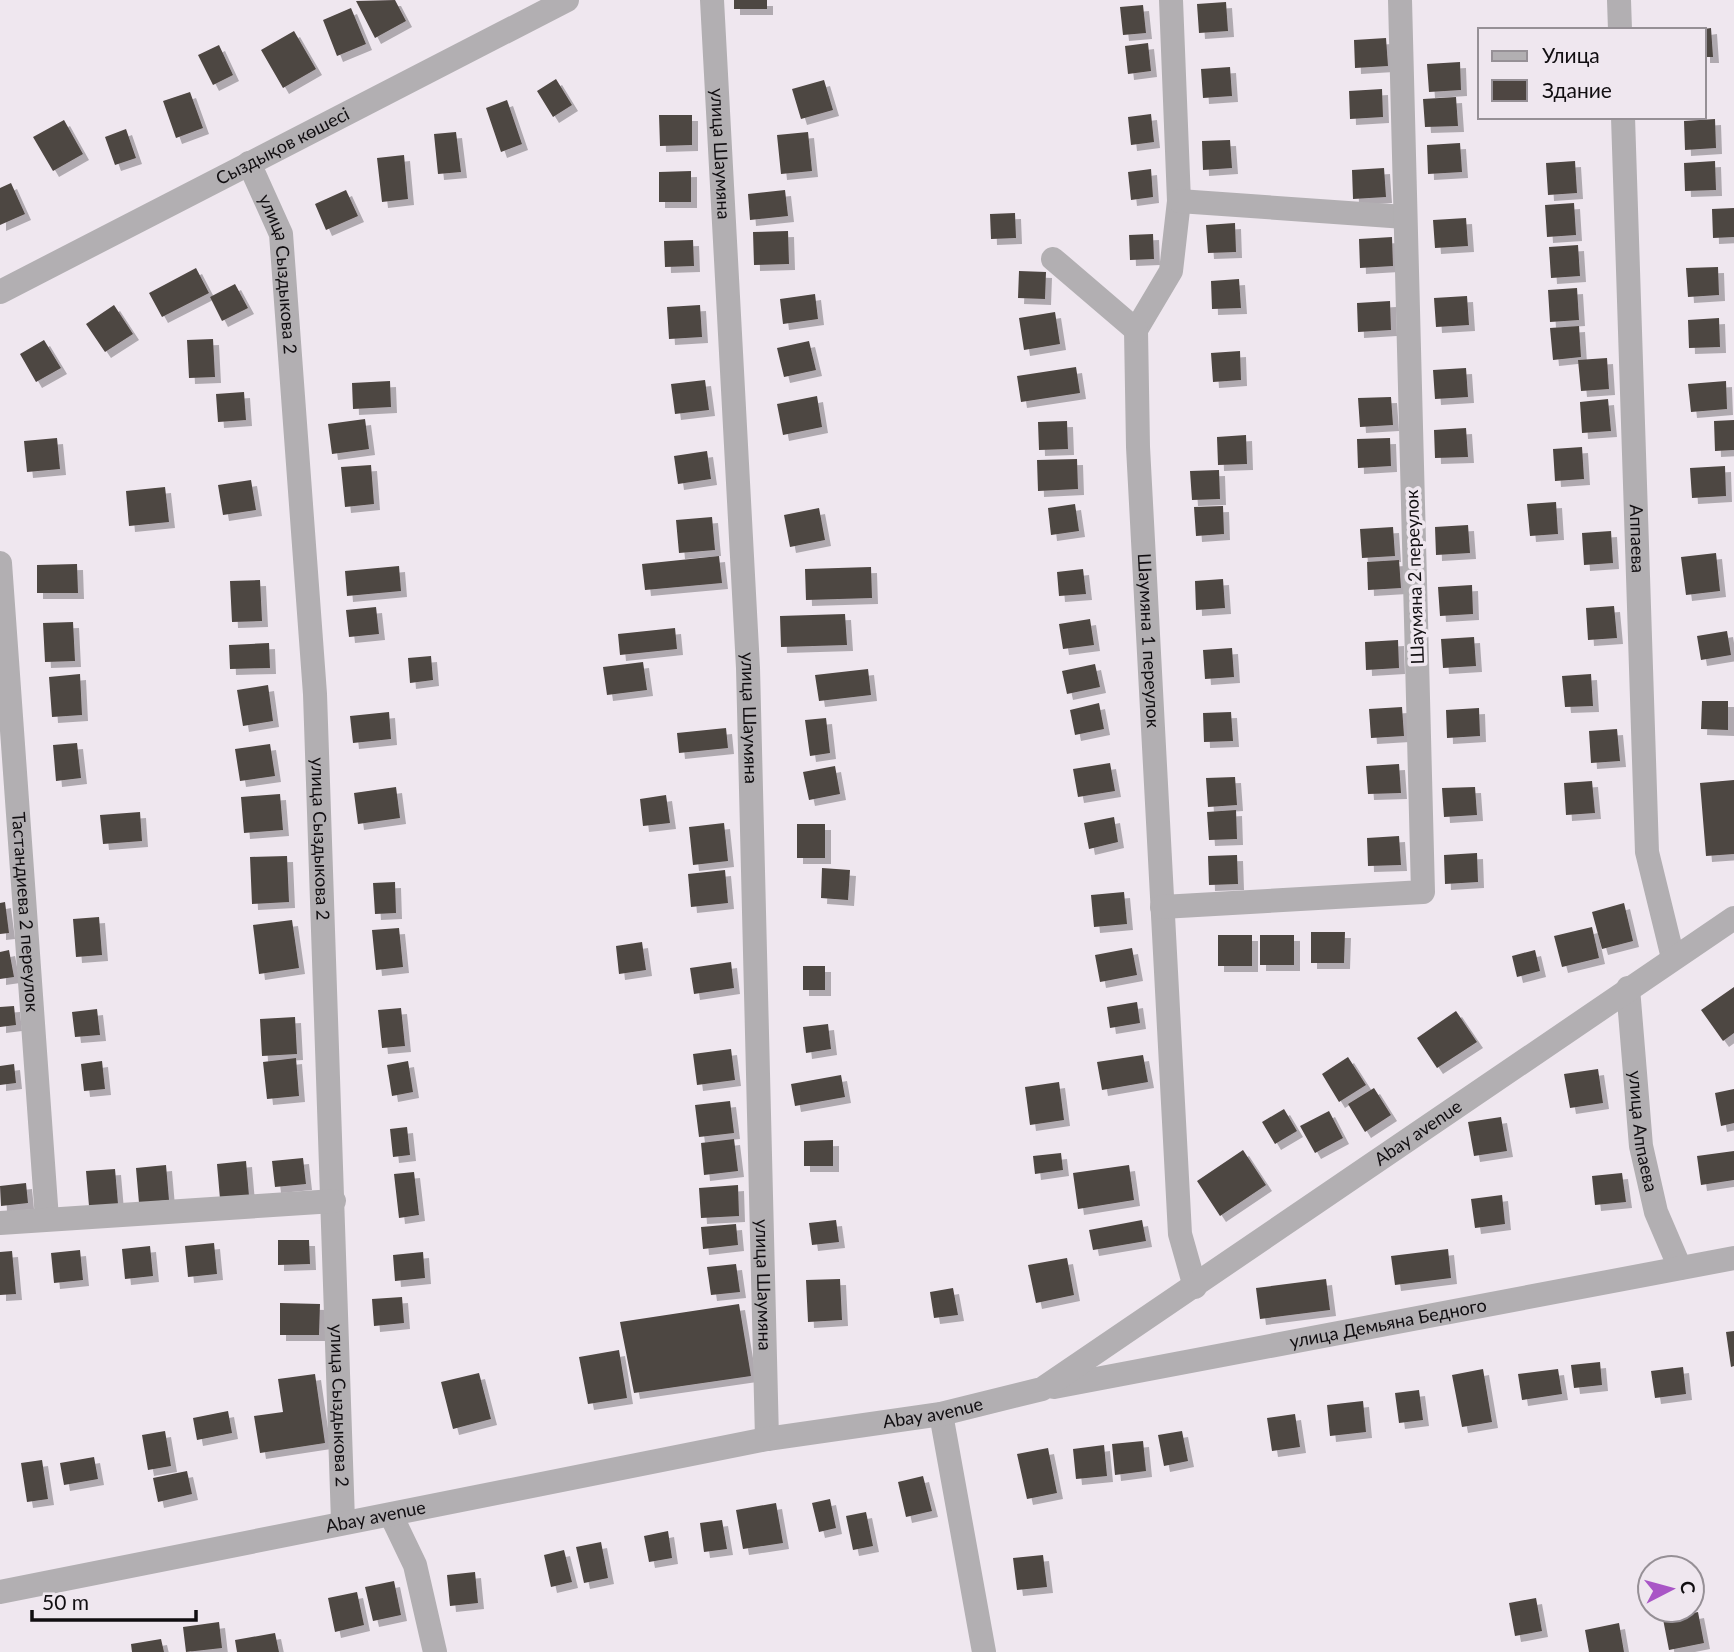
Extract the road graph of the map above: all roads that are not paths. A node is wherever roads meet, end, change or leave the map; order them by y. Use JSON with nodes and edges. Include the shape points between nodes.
{"nodes":[{"id":1,"x":567,"y":0,"type":"edge"},
{"id":2,"x":712,"y":0,"type":"edge"},
{"id":3,"x":1171,"y":0,"type":"edge"},
{"id":4,"x":1400,"y":0,"type":"edge"},
{"id":5,"x":1619,"y":0,"type":"edge"},
{"id":6,"x":1620,"y":28,"type":"edge"},
{"id":7,"x":1623,"y":119,"type":"edge"},
{"id":8,"x":249,"y":163,"type":"junction"},
{"id":9,"x":1179,"y":201,"type":"junction"},
{"id":10,"x":1405,"y":217,"type":"junction"},
{"id":11,"x":1053,"y":259,"type":"dead end"},
{"id":12,"x":0,"y":292,"type":"edge"},
{"id":13,"x":1136,"y":330,"type":"junction"},
{"id":14,"x":0,"y":563,"type":"edge"},
{"id":15,"x":1162,"y":907,"type":"junction"},
{"id":16,"x":1734,"y":918,"type":"edge"},
{"id":17,"x":1673,"y":958,"type":"junction"},
{"id":18,"x":1629,"y":988,"type":"junction"},
{"id":19,"x":334,"y":1200,"type":"junction"},
{"id":20,"x":47,"y":1219,"type":"junction"},
{"id":21,"x":0,"y":1223,"type":"edge"},
{"id":22,"x":1734,"y":1258,"type":"edge"},
{"id":23,"x":1680,"y":1268,"type":"junction"},
{"id":24,"x":1195,"y":1287,"type":"junction"},
{"id":25,"x":1042,"y":1389,"type":"junction"},
{"id":26,"x":941,"y":1414,"type":"junction"},
{"id":27,"x":767,"y":1439,"type":"junction"},
{"id":28,"x":391,"y":1515,"type":"junction"},
{"id":29,"x":344,"y":1521,"type":"junction"},
{"id":30,"x":0,"y":1592,"type":"edge"},
{"id":31,"x":435,"y":1652,"type":"edge"},
{"id":32,"x":984,"y":1652,"type":"edge"}],
"edges":[{"from":1,"to":8,"type":"street","name":"Сыздықов көшесі"},
{"from":2,"to":27,"type":"street","name":"улица Шаумяна","via":[[748,668]]},
{"from":3,"to":9,"type":"street"},
{"from":4,"to":10,"type":"street","name":"Шаумяна 2 переулок"},
{"from":5,"to":6,"type":"street"},
{"from":7,"to":17,"type":"street","name":"Аппаева","via":[[1647,852]]},
{"from":8,"to":12,"type":"street","name":"Сыздықов көшесі"},
{"from":8,"to":19,"type":"street","name":"улица Сыздыкова 2","via":[[281,234],[315,694]]},
{"from":9,"to":10,"type":"street"},
{"from":9,"to":13,"type":"street","via":[[1171,271]]},
{"from":10,"to":15,"type":"street","name":"Шаумяна 2 переулок","via":[[1423,892]]},
{"from":11,"to":13,"type":"street"},
{"from":13,"to":15,"type":"street","name":"Шаумяна 1 переулок"},
{"from":14,"to":20,"type":"street","name":"Тастандиева 2 переулок"},
{"from":15,"to":24,"type":"street","name":"Шаумяна 1 переулок","via":[[1180,1234]]},
{"from":16,"to":17,"type":"street","name":"Abay avenue"},
{"from":17,"to":18,"type":"street","name":"Abay avenue"},
{"from":18,"to":23,"type":"street","name":"улица Аппаева","via":[[1642,1146],[1656,1212]]},
{"from":18,"to":24,"type":"street","name":"Abay avenue"},
{"from":19,"to":20,"type":"street"},
{"from":19,"to":29,"type":"street","name":"улица Сыздыкова 2"},
{"from":20,"to":21,"type":"street"},
{"from":22,"to":23,"type":"street","name":"улица Демьяна Бедного"},
{"from":23,"to":25,"type":"street","name":"улица Демьяна Бедного"},
{"from":24,"to":25,"type":"street","name":"Abay avenue"},
{"from":25,"to":26,"type":"street","name":"Abay avenue"},
{"from":26,"to":27,"type":"street","name":"Abay avenue"},
{"from":26,"to":32,"type":"street"},
{"from":27,"to":28,"type":"street","name":"Abay avenue"},
{"from":28,"to":29,"type":"street","name":"Abay avenue"},
{"from":28,"to":31,"type":"street","via":[[415,1565]]},
{"from":29,"to":30,"type":"street","name":"Abay avenue"}]}
